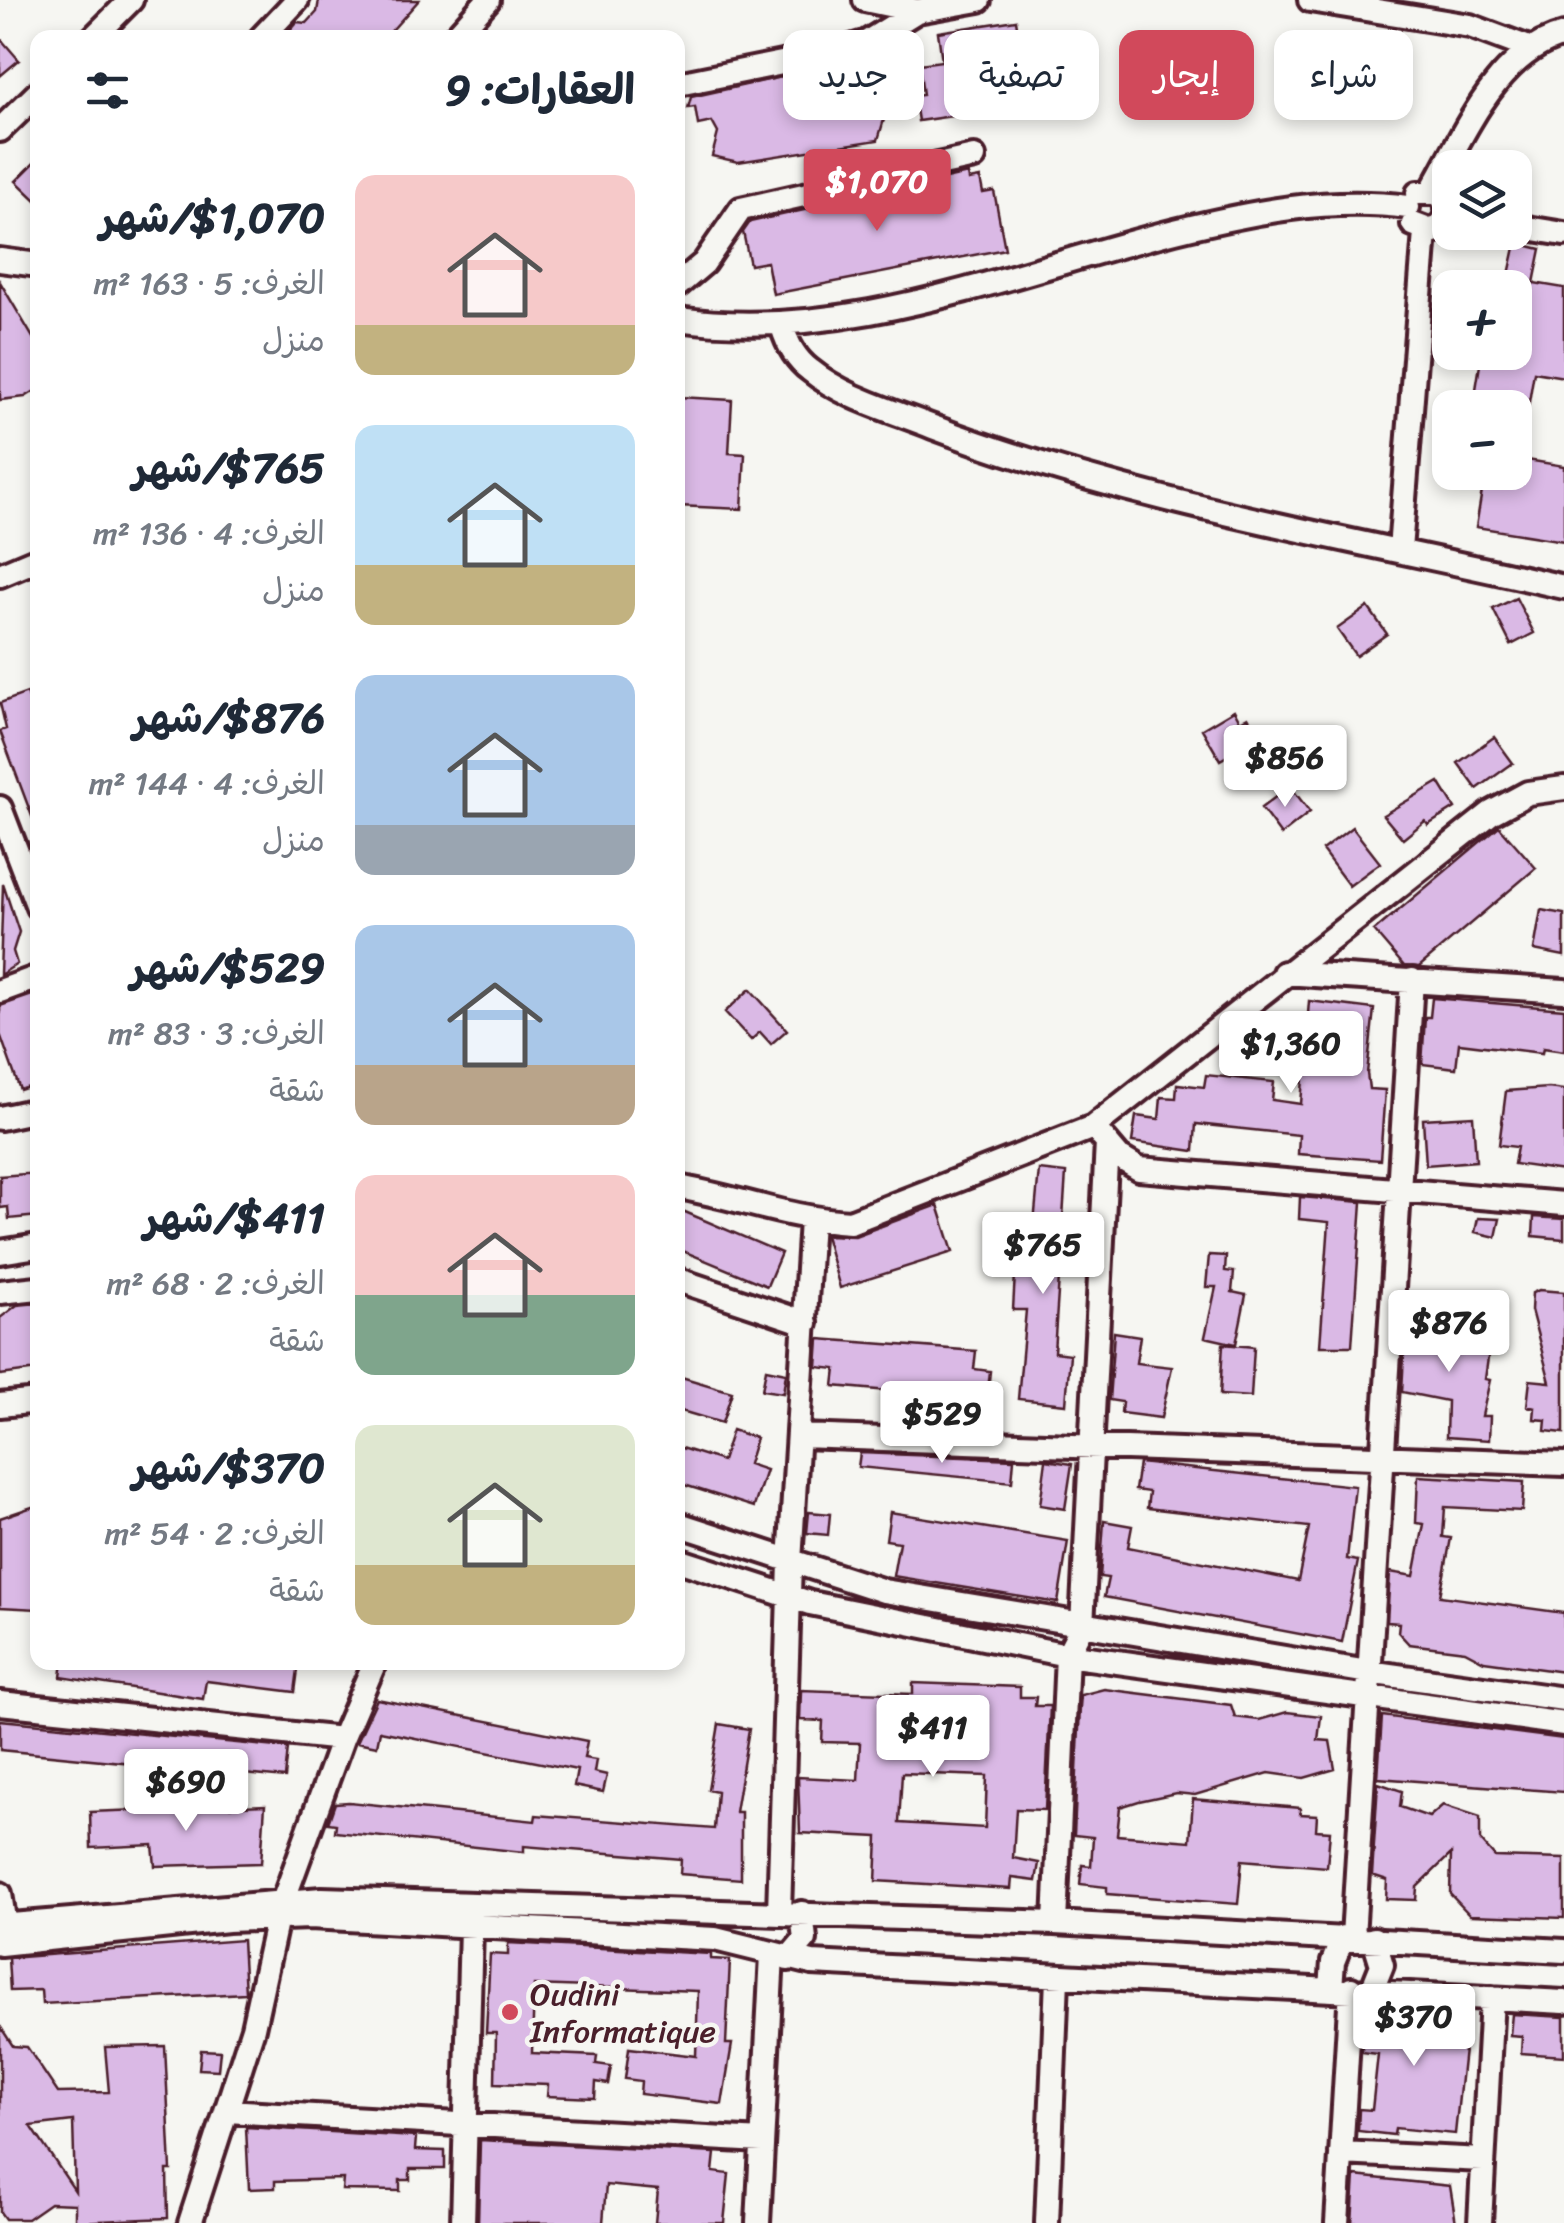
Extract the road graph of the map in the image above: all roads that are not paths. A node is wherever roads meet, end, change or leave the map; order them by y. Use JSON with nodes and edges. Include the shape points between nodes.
{"nodes":[{"id":1,"x":131,"y":0,"type":"edge"},
{"id":2,"x":296,"y":0,"type":"edge"},
{"id":3,"x":488,"y":0,"type":"edge"},
{"id":4,"x":866,"y":0,"type":"edge"},
{"id":5,"x":979,"y":0,"type":"edge"},
{"id":6,"x":1310,"y":0,"type":"edge"},
{"id":7,"x":917,"y":11,"type":"junction"},
{"id":8,"x":101,"y":30,"type":"edge"},
{"id":9,"x":268,"y":30,"type":"edge"},
{"id":10,"x":461,"y":30,"type":"edge"},
{"id":11,"x":1564,"y":35,"type":"edge"},
{"id":12,"x":1529,"y":48,"type":"junction"},
{"id":13,"x":685,"y":83,"type":"edge"},
{"id":14,"x":30,"y":100,"type":"edge"},
{"id":15,"x":0,"y":130,"type":"edge"},
{"id":16,"x":1457,"y":150,"type":"edge"},
{"id":17,"x":974,"y":157,"type":"dead end"},
{"id":18,"x":1432,"y":190,"type":"edge"},
{"id":19,"x":1408,"y":208,"type":"junction"},
{"id":20,"x":1532,"y":229,"type":"edge"},
{"id":21,"x":1432,"y":230,"type":"edge"},
{"id":22,"x":1426,"y":232,"type":"junction"},
{"id":23,"x":1564,"y":234,"type":"edge"},
{"id":24,"x":0,"y":260,"type":"edge"},
{"id":25,"x":30,"y":263,"type":"edge"},
{"id":26,"x":685,"y":279,"type":"edge"},
{"id":27,"x":685,"y":319,"type":"edge"},
{"id":28,"x":782,"y":326,"type":"junction"},
{"id":29,"x":1400,"y":550,"type":"junction"},
{"id":30,"x":30,"y":563,"type":"edge"},
{"id":31,"x":0,"y":575,"type":"edge"},
{"id":32,"x":1564,"y":588,"type":"edge"},
{"id":33,"x":1564,"y":788,"type":"edge"},
{"id":34,"x":0,"y":808,"type":"edge"},
{"id":35,"x":30,"y":886,"type":"edge"},
{"id":36,"x":1284,"y":973,"type":"junction"},
{"id":37,"x":30,"y":980,"type":"edge"},
{"id":38,"x":1412,"y":980,"type":"junction"},
{"id":39,"x":1564,"y":991,"type":"edge"},
{"id":40,"x":0,"y":992,"type":"edge"},
{"id":41,"x":2,"y":1110,"type":"edge"},
{"id":42,"x":30,"y":1110,"type":"edge"},
{"id":43,"x":1100,"y":1135,"type":"junction"},
{"id":44,"x":685,"y":1188,"type":"edge"},
{"id":45,"x":1398,"y":1194,"type":"junction"},
{"id":46,"x":1564,"y":1204,"type":"edge"},
{"id":47,"x":811,"y":1220,"type":"junction"},
{"id":48,"x":30,"y":1247,"type":"edge"},
{"id":49,"x":0,"y":1252,"type":"edge"},
{"id":50,"x":685,"y":1282,"type":"edge"},
{"id":51,"x":30,"y":1289,"type":"edge"},
{"id":52,"x":0,"y":1292,"type":"edge"},
{"id":53,"x":806,"y":1323,"type":"junction"},
{"id":54,"x":30,"y":1402,"type":"edge"},
{"id":55,"x":0,"y":1405,"type":"edge"},
{"id":56,"x":801,"y":1436,"type":"junction"},
{"id":57,"x":1092,"y":1449,"type":"junction"},
{"id":58,"x":1382,"y":1456,"type":"junction"},
{"id":59,"x":1564,"y":1464,"type":"edge"},
{"id":60,"x":685,"y":1526,"type":"edge"},
{"id":61,"x":685,"y":1562,"type":"edge"},
{"id":62,"x":790,"y":1562,"type":"junction"},
{"id":63,"x":791,"y":1598,"type":"junction"},
{"id":64,"x":1082,"y":1626,"type":"junction"},
{"id":65,"x":1067,"y":1655,"type":"junction"},
{"id":66,"x":372,"y":1670,"type":"edge"},
{"id":67,"x":1368,"y":1672,"type":"junction"},
{"id":68,"x":1366,"y":1696,"type":"junction"},
{"id":69,"x":1564,"y":1699,"type":"edge"},
{"id":70,"x":0,"y":1703,"type":"edge"},
{"id":71,"x":1564,"y":1724,"type":"edge"},
{"id":72,"x":342,"y":1739,"type":"junction"},
{"id":73,"x":0,"y":1894,"type":"edge"},
{"id":74,"x":282,"y":1908,"type":"junction"},
{"id":75,"x":783,"y":1912,"type":"junction"},
{"id":76,"x":1055,"y":1923,"type":"junction"},
{"id":77,"x":471,"y":1927,"type":"junction"},
{"id":78,"x":2,"y":1932,"type":"edge"},
{"id":79,"x":1357,"y":1938,"type":"junction"},
{"id":80,"x":1564,"y":1950,"type":"edge"},
{"id":81,"x":772,"y":1955,"type":"junction"},
{"id":82,"x":1057,"y":1978,"type":"junction"},
{"id":83,"x":1351,"y":1989,"type":"junction"},
{"id":84,"x":1492,"y":1998,"type":"junction"},
{"id":85,"x":1564,"y":2002,"type":"edge"},
{"id":86,"x":226,"y":2111,"type":"junction"},
{"id":87,"x":469,"y":2124,"type":"junction"},
{"id":88,"x":762,"y":2141,"type":"junction"},
{"id":89,"x":1341,"y":2152,"type":"junction"},
{"id":90,"x":1484,"y":2160,"type":"junction"},
{"id":91,"x":190,"y":2223,"type":"edge"},
{"id":92,"x":463,"y":2223,"type":"edge"},
{"id":93,"x":758,"y":2223,"type":"edge"},
{"id":94,"x":1047,"y":2223,"type":"edge"},
{"id":95,"x":1337,"y":2223,"type":"edge"},
{"id":96,"x":1480,"y":2223,"type":"edge"}],
"edges":[{"from":1,"to":8,"type":"street"},
{"from":2,"to":9,"type":"street"},
{"from":3,"to":10,"type":"street"},
{"from":4,"to":7,"type":"street"},
{"from":5,"to":7,"type":"street"},
{"from":6,"to":12,"type":"street","via":[[1470,26]]},
{"from":7,"to":13,"type":"street","via":[[867,42],[832,54]]},
{"from":11,"to":12,"type":"street"},
{"from":12,"to":16,"type":"street","via":[[1506,71]]},
{"from":14,"to":15,"type":"street"},
{"from":17,"to":26,"type":"street","via":[[741,209]]},
{"from":18,"to":19,"type":"street","via":[[1416,194]]},
{"from":19,"to":22,"type":"street","via":[[1412,223]]},
{"from":19,"to":28,"type":"street","via":[[1354,202],[1258,210],[916,302]]},
{"from":20,"to":23,"type":"street"},
{"from":21,"to":22,"type":"street"},
{"from":22,"to":29,"type":"street"},
{"from":24,"to":25,"type":"street"},
{"from":27,"to":28,"type":"street"},
{"from":28,"to":29,"type":"street","via":[[796,356],[833,385],[994,450],[1127,488]]},
{"from":29,"to":32,"type":"street"},
{"from":30,"to":31,"type":"street"},
{"from":33,"to":36,"type":"street","via":[[1502,805]]},
{"from":34,"to":35,"type":"street"},
{"from":36,"to":38,"type":"street"},
{"from":36,"to":43,"type":"street"},
{"from":37,"to":40,"type":"street"},
{"from":38,"to":39,"type":"street"},
{"from":38,"to":45,"type":"street"},
{"from":41,"to":42,"type":"street"},
{"from":43,"to":45,"type":"street","via":[[1139,1169]]},
{"from":43,"to":47,"type":"street","via":[[850,1222]]},
{"from":43,"to":57,"type":"street"},
{"from":44,"to":47,"type":"street"},
{"from":45,"to":46,"type":"street"},
{"from":45,"to":58,"type":"street"},
{"from":47,"to":53,"type":"street"},
{"from":48,"to":49,"type":"street"},
{"from":50,"to":53,"type":"street"},
{"from":51,"to":52,"type":"street"},
{"from":53,"to":56,"type":"street"},
{"from":54,"to":55,"type":"street"},
{"from":56,"to":57,"type":"street"},
{"from":56,"to":62,"type":"street"},
{"from":57,"to":58,"type":"street"},
{"from":57,"to":64,"type":"street"},
{"from":58,"to":59,"type":"street"},
{"from":58,"to":67,"type":"street"},
{"from":60,"to":62,"type":"street"},
{"from":61,"to":63,"type":"street"},
{"from":62,"to":63,"type":"street"},
{"from":62,"to":64,"type":"street","via":[[884,1591]]},
{"from":63,"to":65,"type":"street"},
{"from":63,"to":75,"type":"street"},
{"from":64,"to":65,"type":"street"},
{"from":64,"to":67,"type":"street"},
{"from":65,"to":68,"type":"street"},
{"from":65,"to":76,"type":"street"},
{"from":66,"to":72,"type":"street"},
{"from":67,"to":68,"type":"street"},
{"from":67,"to":69,"type":"street"},
{"from":68,"to":71,"type":"street"},
{"from":68,"to":79,"type":"street"},
{"from":70,"to":72,"type":"street"},
{"from":72,"to":74,"type":"street"},
{"from":73,"to":78,"type":"street"},
{"from":74,"to":75,"type":"street"},
{"from":74,"to":77,"type":"street"},
{"from":74,"to":78,"type":"street"},
{"from":74,"to":86,"type":"street"},
{"from":75,"to":76,"type":"street"},
{"from":75,"to":81,"type":"street","via":[[757,1930]]},
{"from":75,"to":81,"type":"street","via":[[804,1939]]},
{"from":76,"to":79,"type":"street"},
{"from":77,"to":81,"type":"street","via":[[715,1939]]},
{"from":77,"to":87,"type":"street"},
{"from":79,"to":80,"type":"street"},
{"from":79,"to":83,"type":"street","via":[[1333,1962]]},
{"from":79,"to":83,"type":"street","via":[[1382,1965]]},
{"from":81,"to":82,"type":"street"},
{"from":81,"to":88,"type":"street"},
{"from":82,"to":83,"type":"street"},
{"from":82,"to":94,"type":"street"},
{"from":83,"to":84,"type":"street"},
{"from":83,"to":89,"type":"street"},
{"from":84,"to":85,"type":"street"},
{"from":84,"to":90,"type":"street"},
{"from":86,"to":87,"type":"street"},
{"from":86,"to":91,"type":"street"},
{"from":87,"to":88,"type":"street"},
{"from":87,"to":92,"type":"street"},
{"from":88,"to":93,"type":"street"},
{"from":89,"to":90,"type":"street"},
{"from":89,"to":95,"type":"street"},
{"from":90,"to":96,"type":"street"}]}
